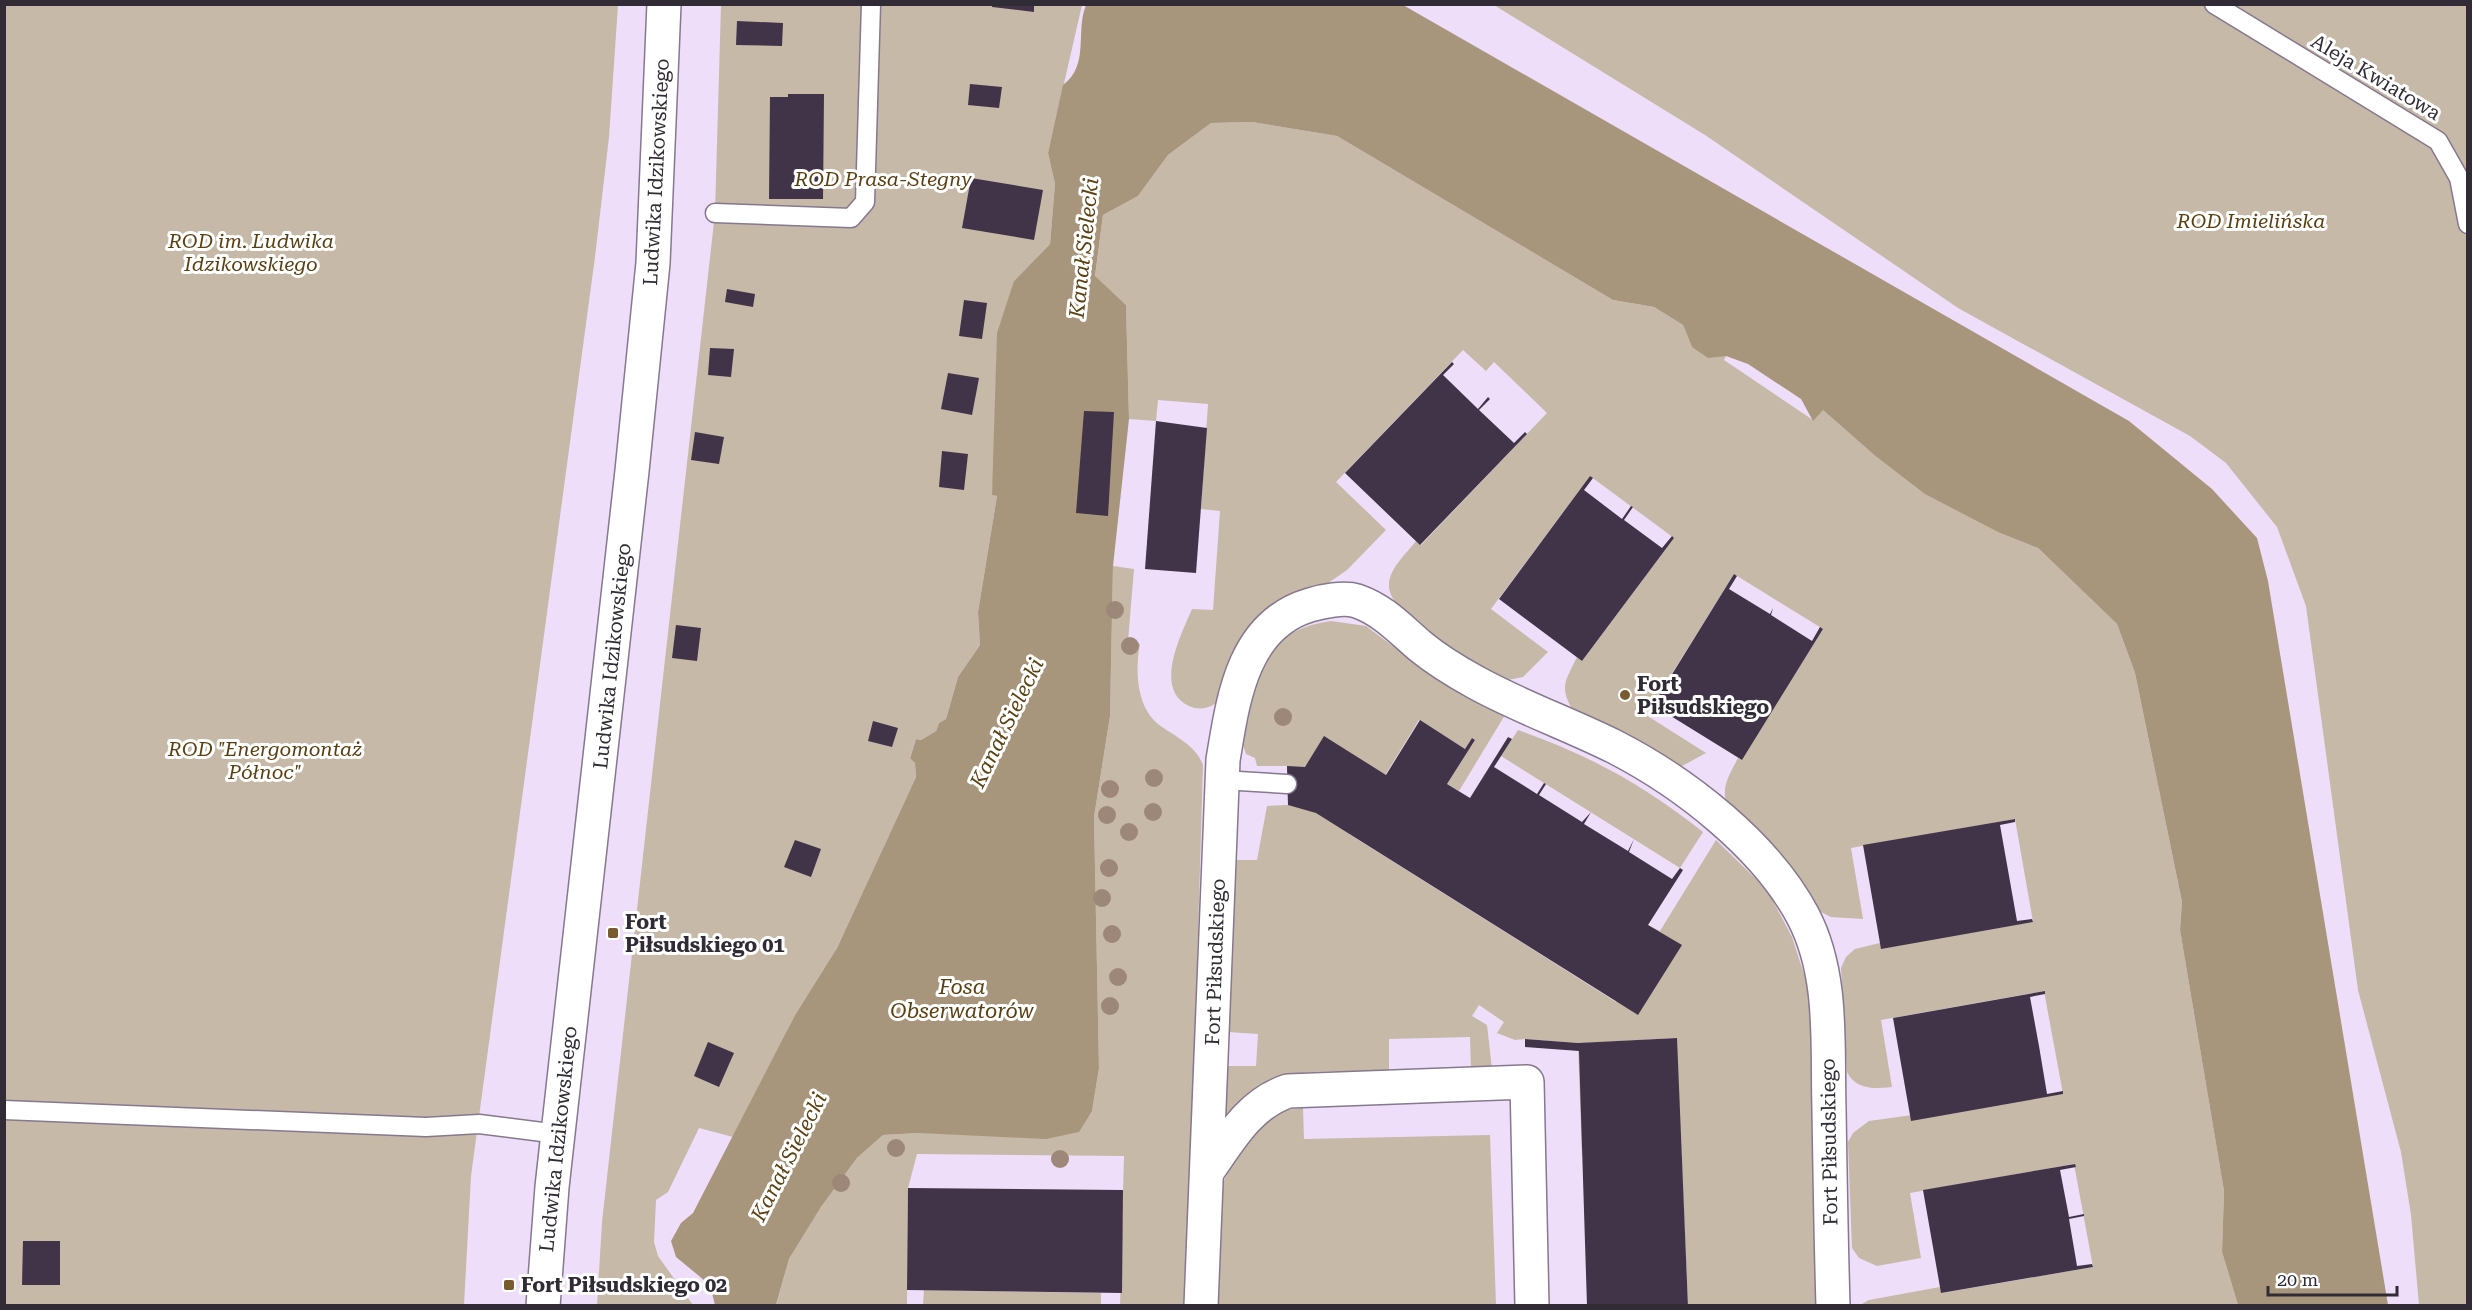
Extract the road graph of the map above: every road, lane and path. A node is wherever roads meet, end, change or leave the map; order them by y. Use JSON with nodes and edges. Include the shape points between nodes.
{"nodes":[{"id":1,"x":664,"y":4,"type":"edge"},
{"id":2,"x":871,"y":4,"type":"edge"},
{"id":3,"x":2214,"y":4,"type":"edge"},
{"id":4,"x":715,"y":213,"type":"dead end"},
{"id":5,"x":2468,"y":224,"type":"edge"},
{"id":6,"x":1222,"y":780,"type":"junction"},
{"id":7,"x":1287,"y":784,"type":"dead end"},
{"id":8,"x":4,"y":1110,"type":"edge"},
{"id":9,"x":558,"y":1134,"type":"junction"},
{"id":10,"x":1207,"y":1172,"type":"junction"},
{"id":11,"x":543,"y":1305,"type":"edge"},
{"id":12,"x":1201,"y":1305,"type":"edge"},
{"id":13,"x":1532,"y":1305,"type":"edge"},
{"id":14,"x":1833,"y":1305,"type":"edge"}],
"edges":[{"from":1,"to":9,"type":"street","name":"Ludwika Idzikowskiego","via":[[653,263]]},
{"from":2,"to":4,"type":"lane","via":[[865,202],[851,218]]},
{"from":3,"to":5,"type":"lane","name":"Aleja Kwiatowa","via":[[2439,141],[2459,178]]},
{"from":6,"to":7,"type":"lane"},
{"from":6,"to":10,"type":"street","name":"Fort Piłsudskiego"},
{"from":6,"to":14,"type":"street","name":"Fort Piłsudskiego","via":[[1237,684],[1259,641],[1272,624],[1292,612],[1313,604],[1355,600],[1383,613],[1446,665],[1477,684],[1650,767],[1741,837],[1787,889],[1804,917],[1822,971],[1826,999]]},
{"from":8,"to":9,"type":"lane","via":[[414,1127],[478,1124]]},
{"from":9,"to":11,"type":"street","name":"Ludwika Idzikowskiego"},
{"from":10,"to":12,"type":"street","name":"Fort Piłsudskiego"},
{"from":10,"to":13,"type":"street","via":[[1246,1117],[1269,1097],[1288,1090],[1527,1082]]}]}
